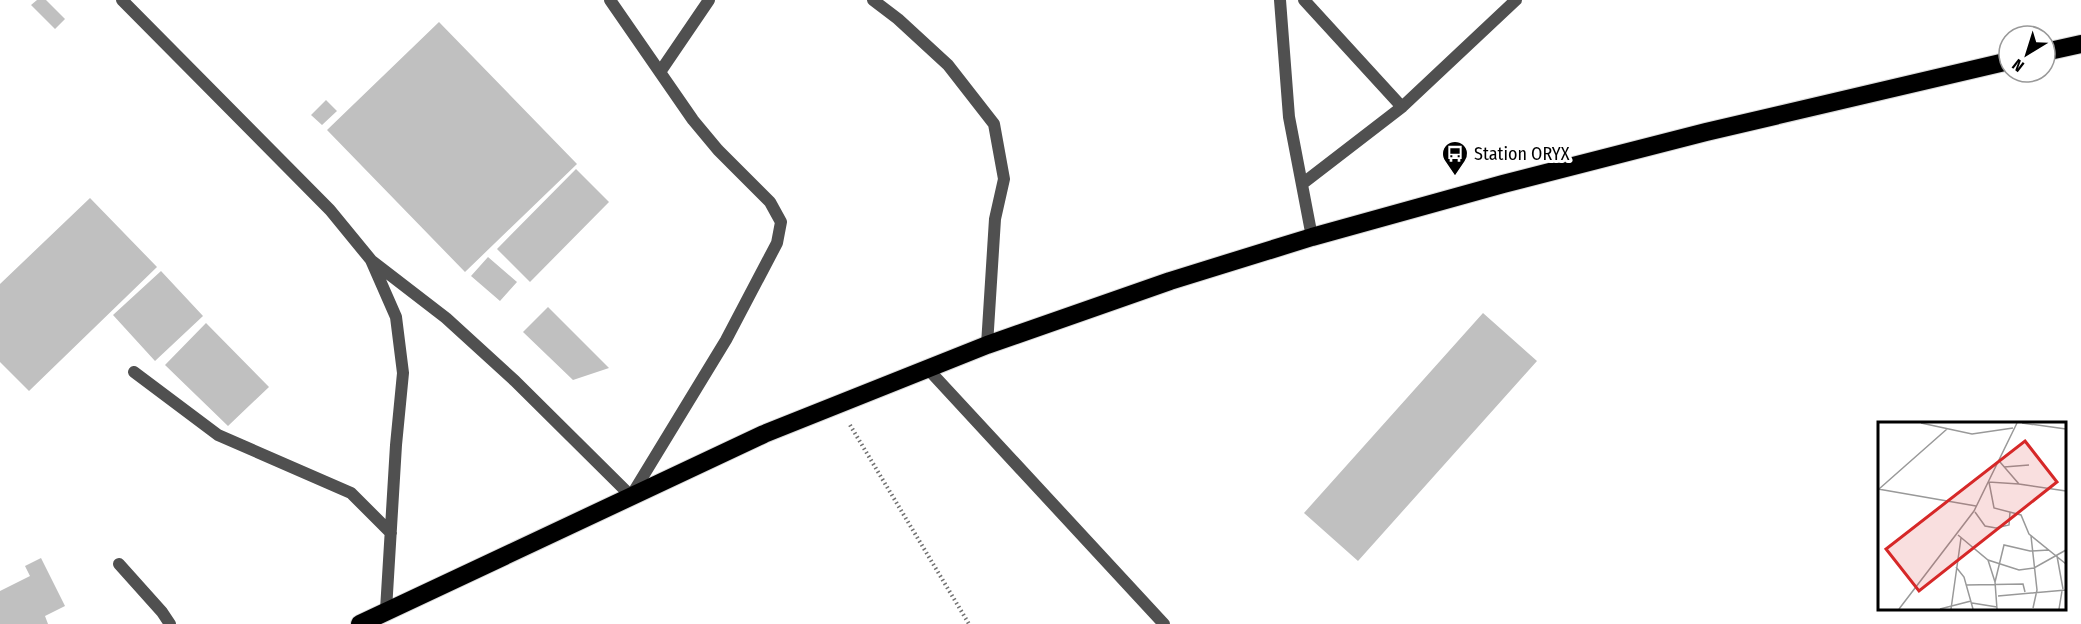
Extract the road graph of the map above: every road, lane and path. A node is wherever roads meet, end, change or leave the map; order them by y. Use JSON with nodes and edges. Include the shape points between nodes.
{"nodes":[{"id":1,"x":123,"y":0,"type":"edge"},
{"id":2,"x":610,"y":0,"type":"edge"},
{"id":3,"x":709,"y":0,"type":"edge"},
{"id":4,"x":873,"y":0,"type":"edge"},
{"id":5,"x":1280,"y":0,"type":"edge"},
{"id":6,"x":1304,"y":0,"type":"edge"},
{"id":7,"x":1516,"y":0,"type":"edge"},
{"id":8,"x":2081,"y":44,"type":"edge"},
{"id":9,"x":2057,"y":49,"type":"edge"},
{"id":10,"x":1997,"y":63,"type":"edge"},
{"id":11,"x":660,"y":72,"type":"junction"},
{"id":12,"x":1402,"y":107,"type":"junction"},
{"id":13,"x":1302,"y":184,"type":"junction"},
{"id":14,"x":1312,"y":237,"type":"junction"},
{"id":15,"x":371,"y":260,"type":"junction"},
{"id":16,"x":987,"y":345,"type":"junction"},
{"id":17,"x":927,"y":368,"type":"junction"},
{"id":18,"x":134,"y":372,"type":"dead end"},
{"id":19,"x":837,"y":404,"type":"junction"},
{"id":20,"x":631,"y":496,"type":"junction"},
{"id":21,"x":391,"y":534,"type":"junction"},
{"id":22,"x":119,"y":564,"type":"dead end"},
{"id":23,"x":386,"y":610,"type":"junction"},
{"id":24,"x":170,"y":624,"type":"edge"},
{"id":25,"x":360,"y":624,"type":"edge"},
{"id":26,"x":969,"y":624,"type":"edge"},
{"id":27,"x":1164,"y":624,"type":"edge"}],
"edges":[{"from":1,"to":15,"type":"street","via":[[330,210]]},
{"from":2,"to":11,"type":"street"},
{"from":3,"to":11,"type":"street"},
{"from":4,"to":16,"type":"street","via":[[948,65],[994,124],[1004,179],[995,219]]},
{"from":5,"to":13,"type":"street","via":[[1289,117]]},
{"from":6,"to":12,"type":"street"},
{"from":7,"to":12,"type":"street"},
{"from":8,"to":9,"type":"highway"},
{"from":10,"to":14,"type":"highway","via":[[1706,132]]},
{"from":11,"to":20,"type":"street","via":[[693,120],[770,202],[781,222],[777,243],[726,340]]},
{"from":12,"to":13,"type":"street"},
{"from":13,"to":14,"type":"street"},
{"from":14,"to":16,"type":"highway","via":[[1170,281]]},
{"from":15,"to":20,"type":"street","via":[[446,318]]},
{"from":15,"to":21,"type":"street","via":[[396,317],[403,373]]},
{"from":16,"to":17,"type":"highway"},
{"from":17,"to":19,"type":"highway"},
{"from":17,"to":27,"type":"street"},
{"from":18,"to":21,"type":"street","via":[[218,435],[351,493]]},
{"from":19,"to":20,"type":"highway"},
{"from":19,"to":26,"type":"path"},
{"from":20,"to":23,"type":"highway"},
{"from":21,"to":23,"type":"street"},
{"from":22,"to":24,"type":"street"},
{"from":23,"to":25,"type":"highway"}]}
